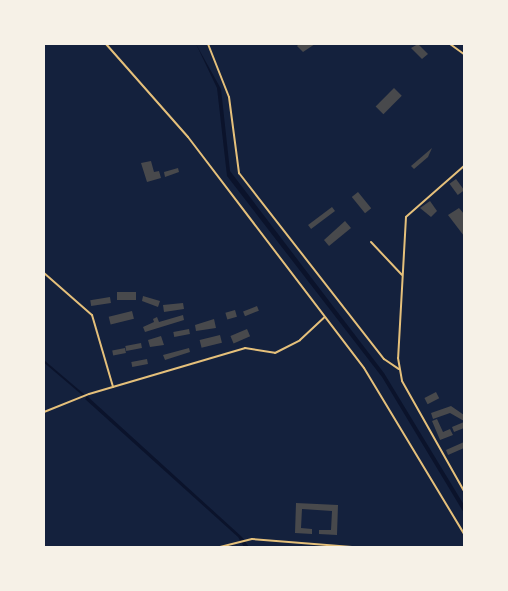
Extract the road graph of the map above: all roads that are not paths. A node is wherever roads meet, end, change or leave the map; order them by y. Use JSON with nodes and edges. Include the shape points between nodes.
{"nodes":[{"id":1,"x":106,"y":44,"type":"edge"},
{"id":2,"x":208,"y":44,"type":"edge"},
{"id":3,"x":450,"y":44,"type":"edge"},
{"id":4,"x":465,"y":54,"type":"edge"},
{"id":5,"x":465,"y":166,"type":"edge"},
{"id":6,"x":371,"y":242,"type":"dead end"},
{"id":7,"x":44,"y":273,"type":"edge"},
{"id":8,"x":402,"y":275,"type":"junction"},
{"id":9,"x":324,"y":318,"type":"junction"},
{"id":10,"x":399,"y":369,"type":"junction"},
{"id":11,"x":113,"y":387,"type":"junction"},
{"id":12,"x":44,"y":412,"type":"edge"},
{"id":13,"x":465,"y":491,"type":"edge"},
{"id":14,"x":465,"y":534,"type":"edge"},
{"id":15,"x":216,"y":548,"type":"edge"},
{"id":16,"x":365,"y":548,"type":"edge"}],
"edges":[{"from":1,"to":9,"type":"street","via":[[188,137]]},
{"from":2,"to":10,"type":"street","via":[[229,96],[239,172],[384,359]]},
{"from":3,"to":4,"type":"street"},
{"from":5,"to":8,"type":"street","via":[[406,217]]},
{"from":6,"to":8,"type":"street"},
{"from":7,"to":11,"type":"street","via":[[92,315]]},
{"from":8,"to":10,"type":"street"},
{"from":9,"to":11,"type":"street","via":[[300,339],[275,353],[245,348]]},
{"from":9,"to":14,"type":"street","via":[[381,394]]},
{"from":10,"to":13,"type":"street"},
{"from":11,"to":12,"type":"street"},
{"from":15,"to":16,"type":"street","via":[[246,540]]}]}
